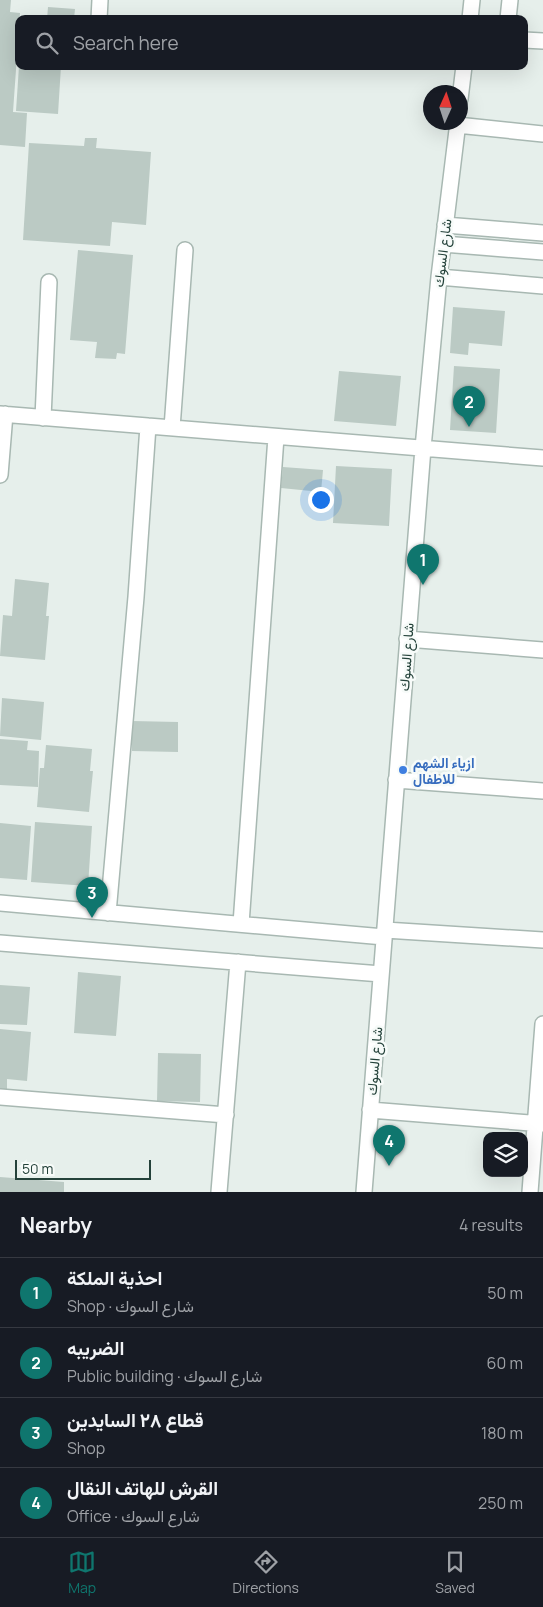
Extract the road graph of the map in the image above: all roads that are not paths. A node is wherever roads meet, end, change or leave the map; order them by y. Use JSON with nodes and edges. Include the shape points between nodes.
{"nodes":[{"id":1,"x":100,"y":0,"type":"edge"},
{"id":2,"x":472,"y":0,"type":"edge"},
{"id":3,"x":510,"y":0,"type":"edge"},
{"id":4,"x":99,"y":15,"type":"edge"},
{"id":5,"x":470,"y":15,"type":"edge"},
{"id":6,"x":508,"y":15,"type":"edge"},
{"id":7,"x":528,"y":40,"type":"edge"},
{"id":8,"x":543,"y":41,"type":"edge"},
{"id":9,"x":464,"y":70,"type":"edge"},
{"id":10,"x":462,"y":85,"type":"edge"},
{"id":11,"x":468,"y":125,"type":"edge"},
{"id":12,"x":456,"y":130,"type":"edge"},
{"id":13,"x":543,"y":134,"type":"edge"},
{"id":14,"x":445,"y":225,"type":"junction"},
{"id":15,"x":543,"y":233,"type":"edge"},
{"id":16,"x":443,"y":244,"type":"junction"},
{"id":17,"x":184,"y":250,"type":"dead end"},
{"id":18,"x":543,"y":252,"type":"edge"},
{"id":19,"x":439,"y":277,"type":"junction"},
{"id":20,"x":49,"y":282,"type":"dead end"},
{"id":21,"x":543,"y":286,"type":"edge"},
{"id":22,"x":2,"y":414,"type":"edge"},
{"id":23,"x":43,"y":418,"type":"junction"},
{"id":24,"x":148,"y":426,"type":"junction"},
{"id":25,"x":172,"y":428,"type":"junction"},
{"id":26,"x":276,"y":437,"type":"junction"},
{"id":27,"x":422,"y":448,"type":"junction"},
{"id":28,"x":543,"y":458,"type":"edge"},
{"id":29,"x":0,"y":475,"type":"edge"},
{"id":30,"x":407,"y":639,"type":"junction"},
{"id":31,"x":543,"y":650,"type":"edge"},
{"id":32,"x":396,"y":780,"type":"junction"},
{"id":33,"x":543,"y":791,"type":"edge"},
{"id":34,"x":0,"y":903,"type":"edge"},
{"id":35,"x":108,"y":912,"type":"junction"},
{"id":36,"x":242,"y":924,"type":"junction"},
{"id":37,"x":384,"y":933,"type":"junction"},
{"id":38,"x":543,"y":940,"type":"edge"},
{"id":39,"x":0,"y":943,"type":"edge"},
{"id":40,"x":238,"y":962,"type":"junction"},
{"id":41,"x":381,"y":974,"type":"junction"},
{"id":42,"x":543,"y":1024,"type":"edge"},
{"id":43,"x":0,"y":1097,"type":"edge"},
{"id":44,"x":370,"y":1110,"type":"junction"},
{"id":45,"x":226,"y":1115,"type":"junction"},
{"id":46,"x":539,"y":1124,"type":"edge"},
{"id":47,"x":219,"y":1192,"type":"edge"},
{"id":48,"x":364,"y":1192,"type":"edge"},
{"id":49,"x":530,"y":1192,"type":"edge"}],
"edges":[{"from":1,"to":4,"type":"street"},
{"from":2,"to":5,"type":"street"},
{"from":3,"to":6,"type":"street"},
{"from":7,"to":8,"type":"street"},
{"from":9,"to":10,"type":"street"},
{"from":11,"to":13,"type":"street"},
{"from":12,"to":14,"type":"street","name":"شارع السوك"},
{"from":14,"to":15,"type":"street"},
{"from":14,"to":16,"type":"street","name":"شارع السوك"},
{"from":16,"to":18,"type":"street"},
{"from":16,"to":19,"type":"street","name":"شارع السوك"},
{"from":17,"to":25,"type":"street"},
{"from":19,"to":21,"type":"street"},
{"from":19,"to":27,"type":"street","name":"شارع السوك"},
{"from":20,"to":23,"type":"street"},
{"from":22,"to":23,"type":"street"},
{"from":22,"to":29,"type":"street"},
{"from":23,"to":24,"type":"street"},
{"from":24,"to":25,"type":"street"},
{"from":24,"to":35,"type":"street"},
{"from":25,"to":26,"type":"street"},
{"from":26,"to":27,"type":"street"},
{"from":26,"to":36,"type":"street"},
{"from":27,"to":28,"type":"street"},
{"from":27,"to":30,"type":"street","name":"شارع السوك"},
{"from":30,"to":31,"type":"street"},
{"from":30,"to":32,"type":"street","name":"شارع السوك"},
{"from":32,"to":33,"type":"street"},
{"from":32,"to":37,"type":"street","name":"شارع السوك"},
{"from":34,"to":35,"type":"street"},
{"from":35,"to":36,"type":"street"},
{"from":36,"to":37,"type":"street"},
{"from":37,"to":38,"type":"street"},
{"from":37,"to":41,"type":"street","name":"شارع السوك"},
{"from":39,"to":40,"type":"street"},
{"from":40,"to":41,"type":"street"},
{"from":40,"to":45,"type":"street"},
{"from":41,"to":44,"type":"street","name":"شارع السوك"},
{"from":42,"to":46,"type":"street"},
{"from":43,"to":45,"type":"street"},
{"from":44,"to":46,"type":"street"},
{"from":44,"to":48,"type":"street","name":"شارع السوك"},
{"from":45,"to":47,"type":"street"},
{"from":46,"to":49,"type":"street"}]}
